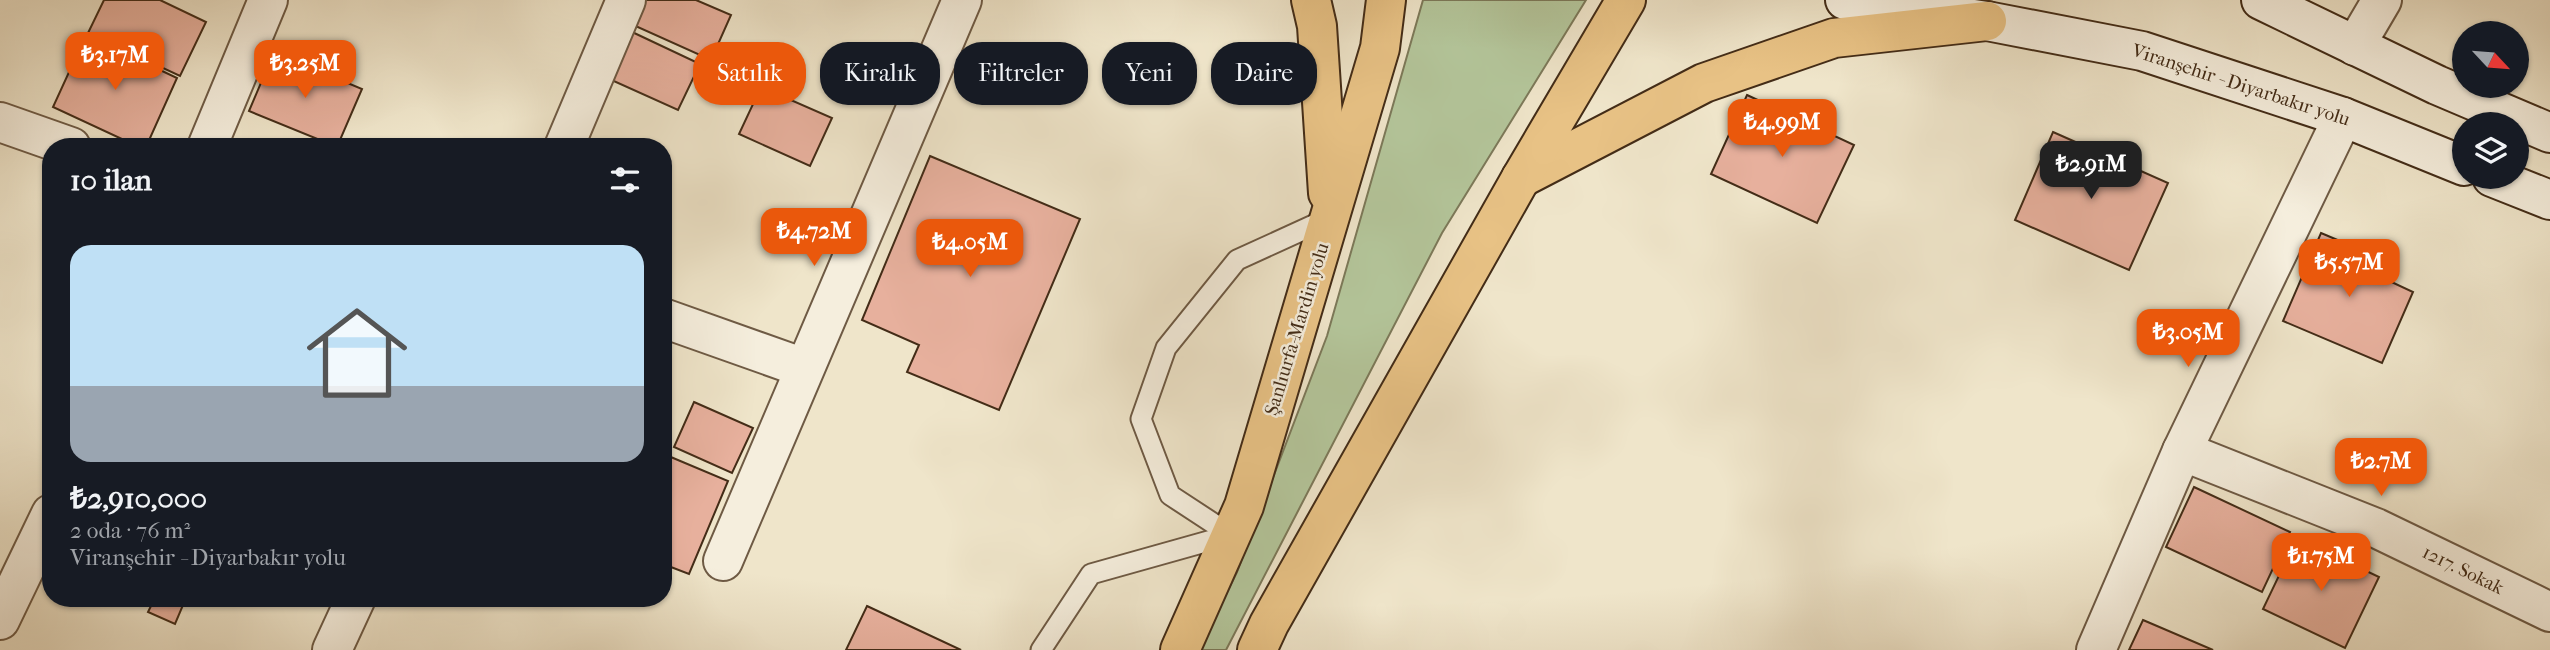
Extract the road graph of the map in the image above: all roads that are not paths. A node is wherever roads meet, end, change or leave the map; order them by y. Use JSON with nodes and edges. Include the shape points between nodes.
{"nodes":[{"id":1,"x":268,"y":0,"type":"edge"},
{"id":2,"x":626,"y":0,"type":"edge"},
{"id":3,"x":962,"y":0,"type":"edge"},
{"id":4,"x":1311,"y":0,"type":"edge"},
{"id":5,"x":1386,"y":0,"type":"edge"},
{"id":6,"x":1626,"y":0,"type":"edge"},
{"id":7,"x":1845,"y":0,"type":"edge"},
{"id":8,"x":2261,"y":0,"type":"edge"},
{"id":9,"x":2382,"y":0,"type":"edge"},
{"id":10,"x":1987,"y":21,"type":"junction"},
{"id":11,"x":2355,"y":46,"type":"junction"},
{"id":12,"x":2343,"y":117,"type":"junction"},
{"id":13,"x":0,"y":122,"type":"edge"},
{"id":14,"x":2550,"y":133,"type":"edge"},
{"id":15,"x":45,"y":138,"type":"edge"},
{"id":16,"x":211,"y":138,"type":"edge"},
{"id":17,"x":568,"y":138,"type":"edge"},
{"id":18,"x":2452,"y":161,"type":"edge"},
{"id":19,"x":1521,"y":178,"type":"junction"},
{"id":20,"x":2522,"y":189,"type":"edge"},
{"id":21,"x":2550,"y":200,"type":"edge"},
{"id":22,"x":1330,"y":218,"type":"junction"},
{"id":23,"x":672,"y":321,"type":"edge"},
{"id":24,"x":804,"y":368,"type":"junction"},
{"id":25,"x":2182,"y":451,"type":"junction"},
{"id":26,"x":42,"y":533,"type":"edge"},
{"id":27,"x":1231,"y":535,"type":"junction"},
{"id":28,"x":723,"y":561,"type":"dead end"},
{"id":29,"x":352,"y":607,"type":"edge"},
{"id":30,"x":2550,"y":612,"type":"edge"},
{"id":31,"x":0,"y":620,"type":"edge"},
{"id":32,"x":332,"y":650,"type":"edge"},
{"id":33,"x":1041,"y":650,"type":"edge"},
{"id":34,"x":1180,"y":650,"type":"edge"},
{"id":35,"x":1257,"y":650,"type":"edge"},
{"id":36,"x":2096,"y":650,"type":"edge"}],
"edges":[{"from":1,"to":16,"type":"street"},
{"from":2,"to":17,"type":"street"},
{"from":3,"to":24,"type":"street"},
{"from":4,"to":22,"type":"highway","via":[[1317,26]]},
{"from":5,"to":22,"type":"highway","name":"Şanlıurfa-Mardin yolu","via":[[1380,48]]},
{"from":6,"to":19,"type":"highway"},
{"from":7,"to":10,"type":"street","name":"Viranşehir - Diyarbakır yolu"},
{"from":8,"to":11,"type":"street"},
{"from":9,"to":11,"type":"street"},
{"from":10,"to":12,"type":"street","name":"Viranşehir - Diyarbakır yolu","via":[[2142,51]]},
{"from":10,"to":19,"type":"highway","via":[[1834,38],[1704,83]]},
{"from":11,"to":14,"type":"street"},
{"from":12,"to":18,"type":"street","name":"Viranşehir - Diyarbakır yolu"},
{"from":12,"to":25,"type":"street"},
{"from":13,"to":15,"type":"street"},
{"from":19,"to":35,"type":"highway"},
{"from":20,"to":21,"type":"street"},
{"from":22,"to":27,"type":"highway","name":"Şanlıurfa-Mardin yolu","via":[[1244,506]]},
{"from":22,"to":27,"type":"lane","via":[[1237,260],[1166,348],[1141,419],[1170,495]]},
{"from":23,"to":24,"type":"street"},
{"from":24,"to":28,"type":"street"},
{"from":25,"to":30,"type":"street","name":"1217. Sokak","via":[[2376,528]]},
{"from":25,"to":36,"type":"street"},
{"from":26,"to":31,"type":"street"},
{"from":27,"to":33,"type":"lane","via":[[1091,574]]},
{"from":27,"to":34,"type":"highway","name":"Şanlıurfa-Mardin yolu"},
{"from":29,"to":32,"type":"street"}]}
